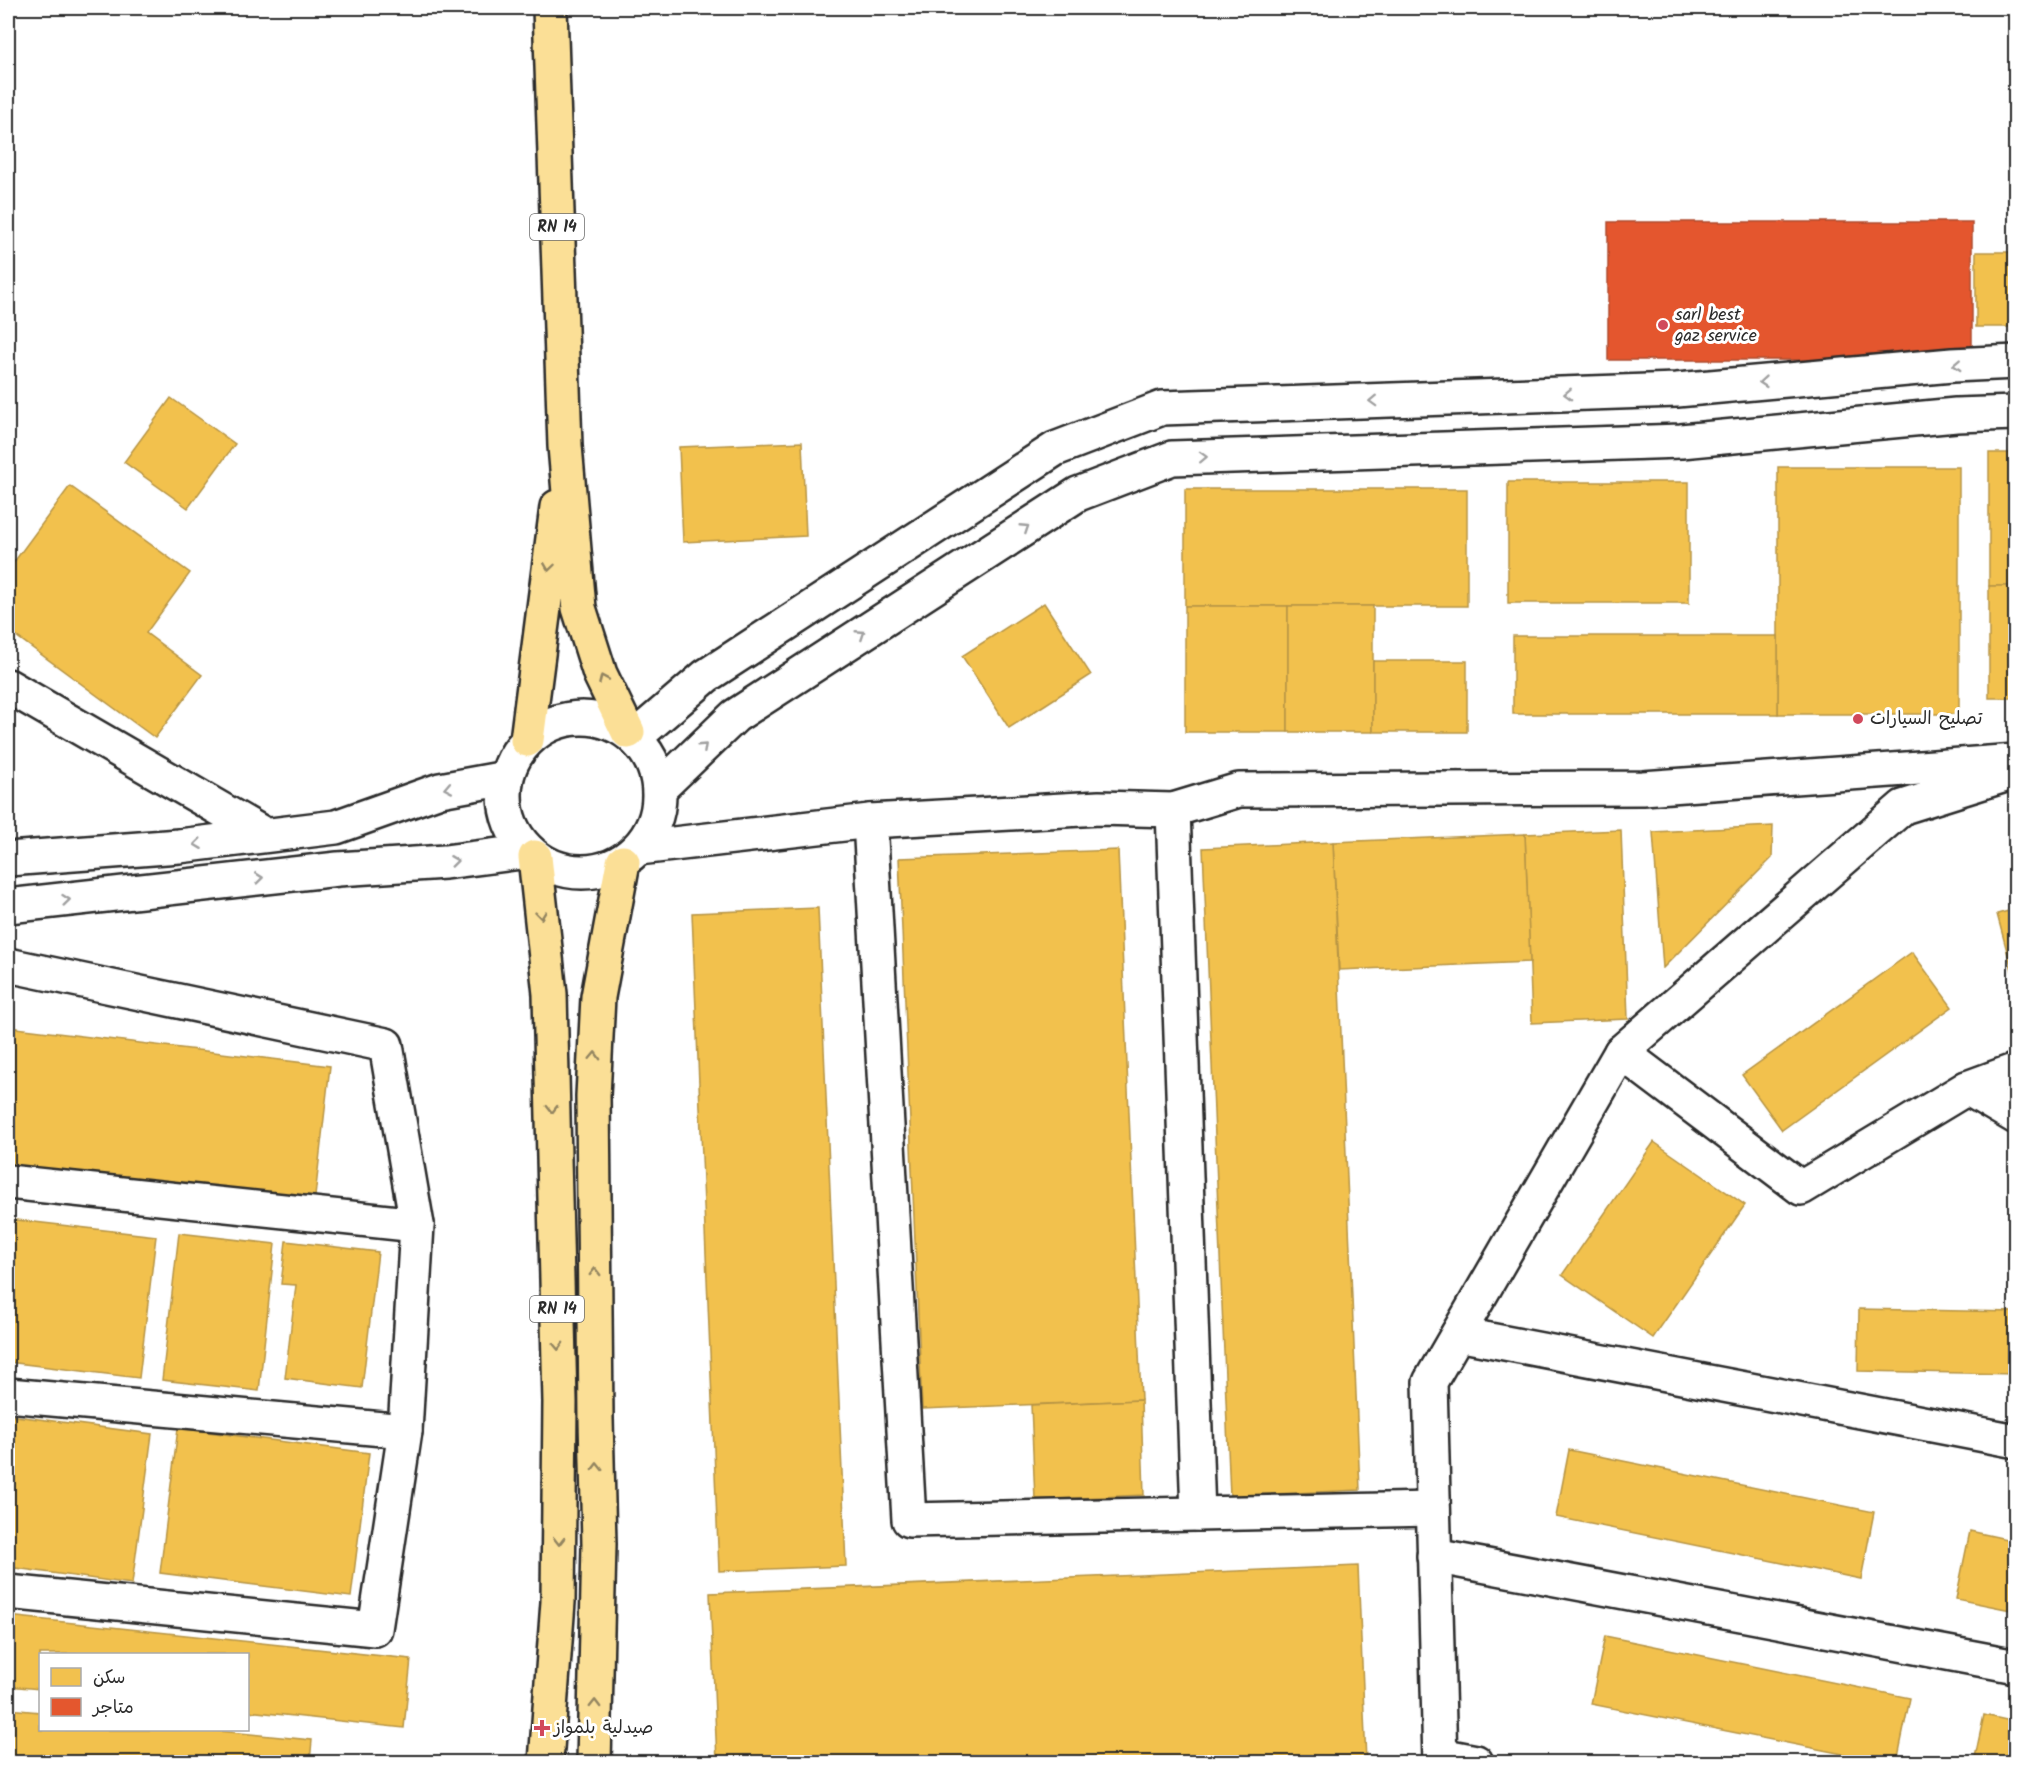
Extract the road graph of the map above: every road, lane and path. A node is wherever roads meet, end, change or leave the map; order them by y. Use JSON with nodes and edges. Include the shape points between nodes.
{"nodes":[{"id":1,"x":550,"y":8,"type":"edge"},
{"id":2,"x":2016,"y":362,"type":"edge"},
{"id":3,"x":2016,"y":413,"type":"edge"},
{"id":4,"x":565,"y":446,"type":"junction"},
{"id":5,"x":1055,"y":449,"type":"junction"},
{"id":6,"x":1078,"y":494,"type":"junction"},
{"id":7,"x":8,"y":686,"type":"edge"},
{"id":8,"x":631,"y":735,"type":"junction"},
{"id":9,"x":527,"y":740,"type":"junction"},
{"id":10,"x":2016,"y":761,"type":"edge"},
{"id":11,"x":2016,"y":772,"type":"edge"},
{"id":12,"x":506,"y":778,"type":"junction"},
{"id":13,"x":660,"y":788,"type":"junction"},
{"id":14,"x":1173,"y":810,"type":"junction"},
{"id":15,"x":870,"y":821,"type":"junction"},
{"id":16,"x":265,"y":835,"type":"junction"},
{"id":17,"x":532,"y":854,"type":"junction"},
{"id":18,"x":631,"y":855,"type":"junction"},
{"id":19,"x":8,"y":859,"type":"edge"},
{"id":20,"x":8,"y":906,"type":"edge"},
{"id":21,"x":8,"y":965,"type":"edge"},
{"id":22,"x":1621,"y":1052,"type":"junction"},
{"id":23,"x":2016,"y":1070,"type":"edge"},
{"id":24,"x":1967,"y":1088,"type":"junction"},
{"id":25,"x":2016,"y":1117,"type":"edge"},
{"id":26,"x":8,"y":1182,"type":"edge"},
{"id":27,"x":417,"y":1225,"type":"junction"},
{"id":28,"x":1458,"y":1334,"type":"junction"},
{"id":29,"x":8,"y":1395,"type":"edge"},
{"id":30,"x":405,"y":1431,"type":"junction"},
{"id":31,"x":2016,"y":1441,"type":"edge"},
{"id":32,"x":1433,"y":1509,"type":"junction"},
{"id":33,"x":1198,"y":1514,"type":"junction"},
{"id":34,"x":1434,"y":1556,"type":"junction"},
{"id":35,"x":8,"y":1592,"type":"edge"},
{"id":36,"x":2016,"y":1666,"type":"edge"},
{"id":37,"x":1440,"y":1759,"type":"edge"},
{"id":38,"x":546,"y":1762,"type":"edge"},
{"id":39,"x":594,"y":1762,"type":"edge"},
{"id":40,"x":1476,"y":1762,"type":"edge"}],
"edges":[{"from":1,"to":4,"type":"main road","number":"RN 14"},
{"from":2,"to":5,"type":"street","one_way":true,"via":[[1677,390],[1162,408]]},
{"from":6,"to":3,"type":"street","one_way":true,"via":[[1172,458],[1681,441],[1956,415]]},
{"from":8,"to":4,"type":"main road","number":"RN 14","one_way":true,"via":[[600,674],[579,608]]},
{"from":4,"to":9,"type":"main road","number":"RN 14","one_way":true},
{"from":5,"to":6,"type":"street"},
{"from":5,"to":8,"type":"street","via":[[706,676]]},
{"from":13,"to":6,"type":"street","one_way":true,"via":[[735,716]]},
{"from":7,"to":16,"type":"street"},
{"from":8,"to":9,"type":"street","via":[[609,722],[565,719]]},
{"from":8,"to":13,"type":"street","via":[[655,766]]},
{"from":9,"to":12,"type":"street"},
{"from":10,"to":14,"type":"street","via":[[1643,788],[1239,790]]},
{"from":11,"to":22,"type":"street","via":[[1903,807]]},
{"from":12,"to":16,"type":"street","one_way":true,"via":[[440,790],[336,826]]},
{"from":12,"to":17,"type":"street","via":[[504,800],[509,821],[519,841]]},
{"from":13,"to":18,"type":"street","via":[[652,831]]},
{"from":14,"to":15,"type":"street","via":[[1099,808]]},
{"from":14,"to":33,"type":"street"},
{"from":15,"to":18,"type":"street"},
{"from":15,"to":33,"type":"street","via":[[909,1520]]},
{"from":16,"to":19,"type":"street","one_way":true},
{"from":17,"to":18,"type":"street","via":[[555,868],[578,873],[601,871]]},
{"from":20,"to":17,"type":"street","one_way":true,"via":[[338,869]]},
{"from":17,"to":38,"type":"main road","number":"RN 14","one_way":true,"via":[[550,994],[560,1402],[558,1602]]},
{"from":39,"to":18,"type":"main road","number":"RN 14","one_way":true,"via":[[599,1544],[593,1096],[598,997]]},
{"from":21,"to":27,"type":"street","via":[[386,1045]]},
{"from":22,"to":24,"type":"street","via":[[1801,1188]]},
{"from":22,"to":28,"type":"street"},
{"from":23,"to":24,"type":"street"},
{"from":24,"to":25,"type":"street"},
{"from":26,"to":27,"type":"street"},
{"from":27,"to":30,"type":"street"},
{"from":28,"to":31,"type":"street"},
{"from":28,"to":32,"type":"street","via":[[1430,1382]]},
{"from":29,"to":30,"type":"street"},
{"from":30,"to":35,"type":"street","via":[[375,1629]]},
{"from":32,"to":33,"type":"street"},
{"from":32,"to":34,"type":"street"},
{"from":34,"to":36,"type":"street"},
{"from":34,"to":37,"type":"street"},
{"from":37,"to":40,"type":"street"}]}
